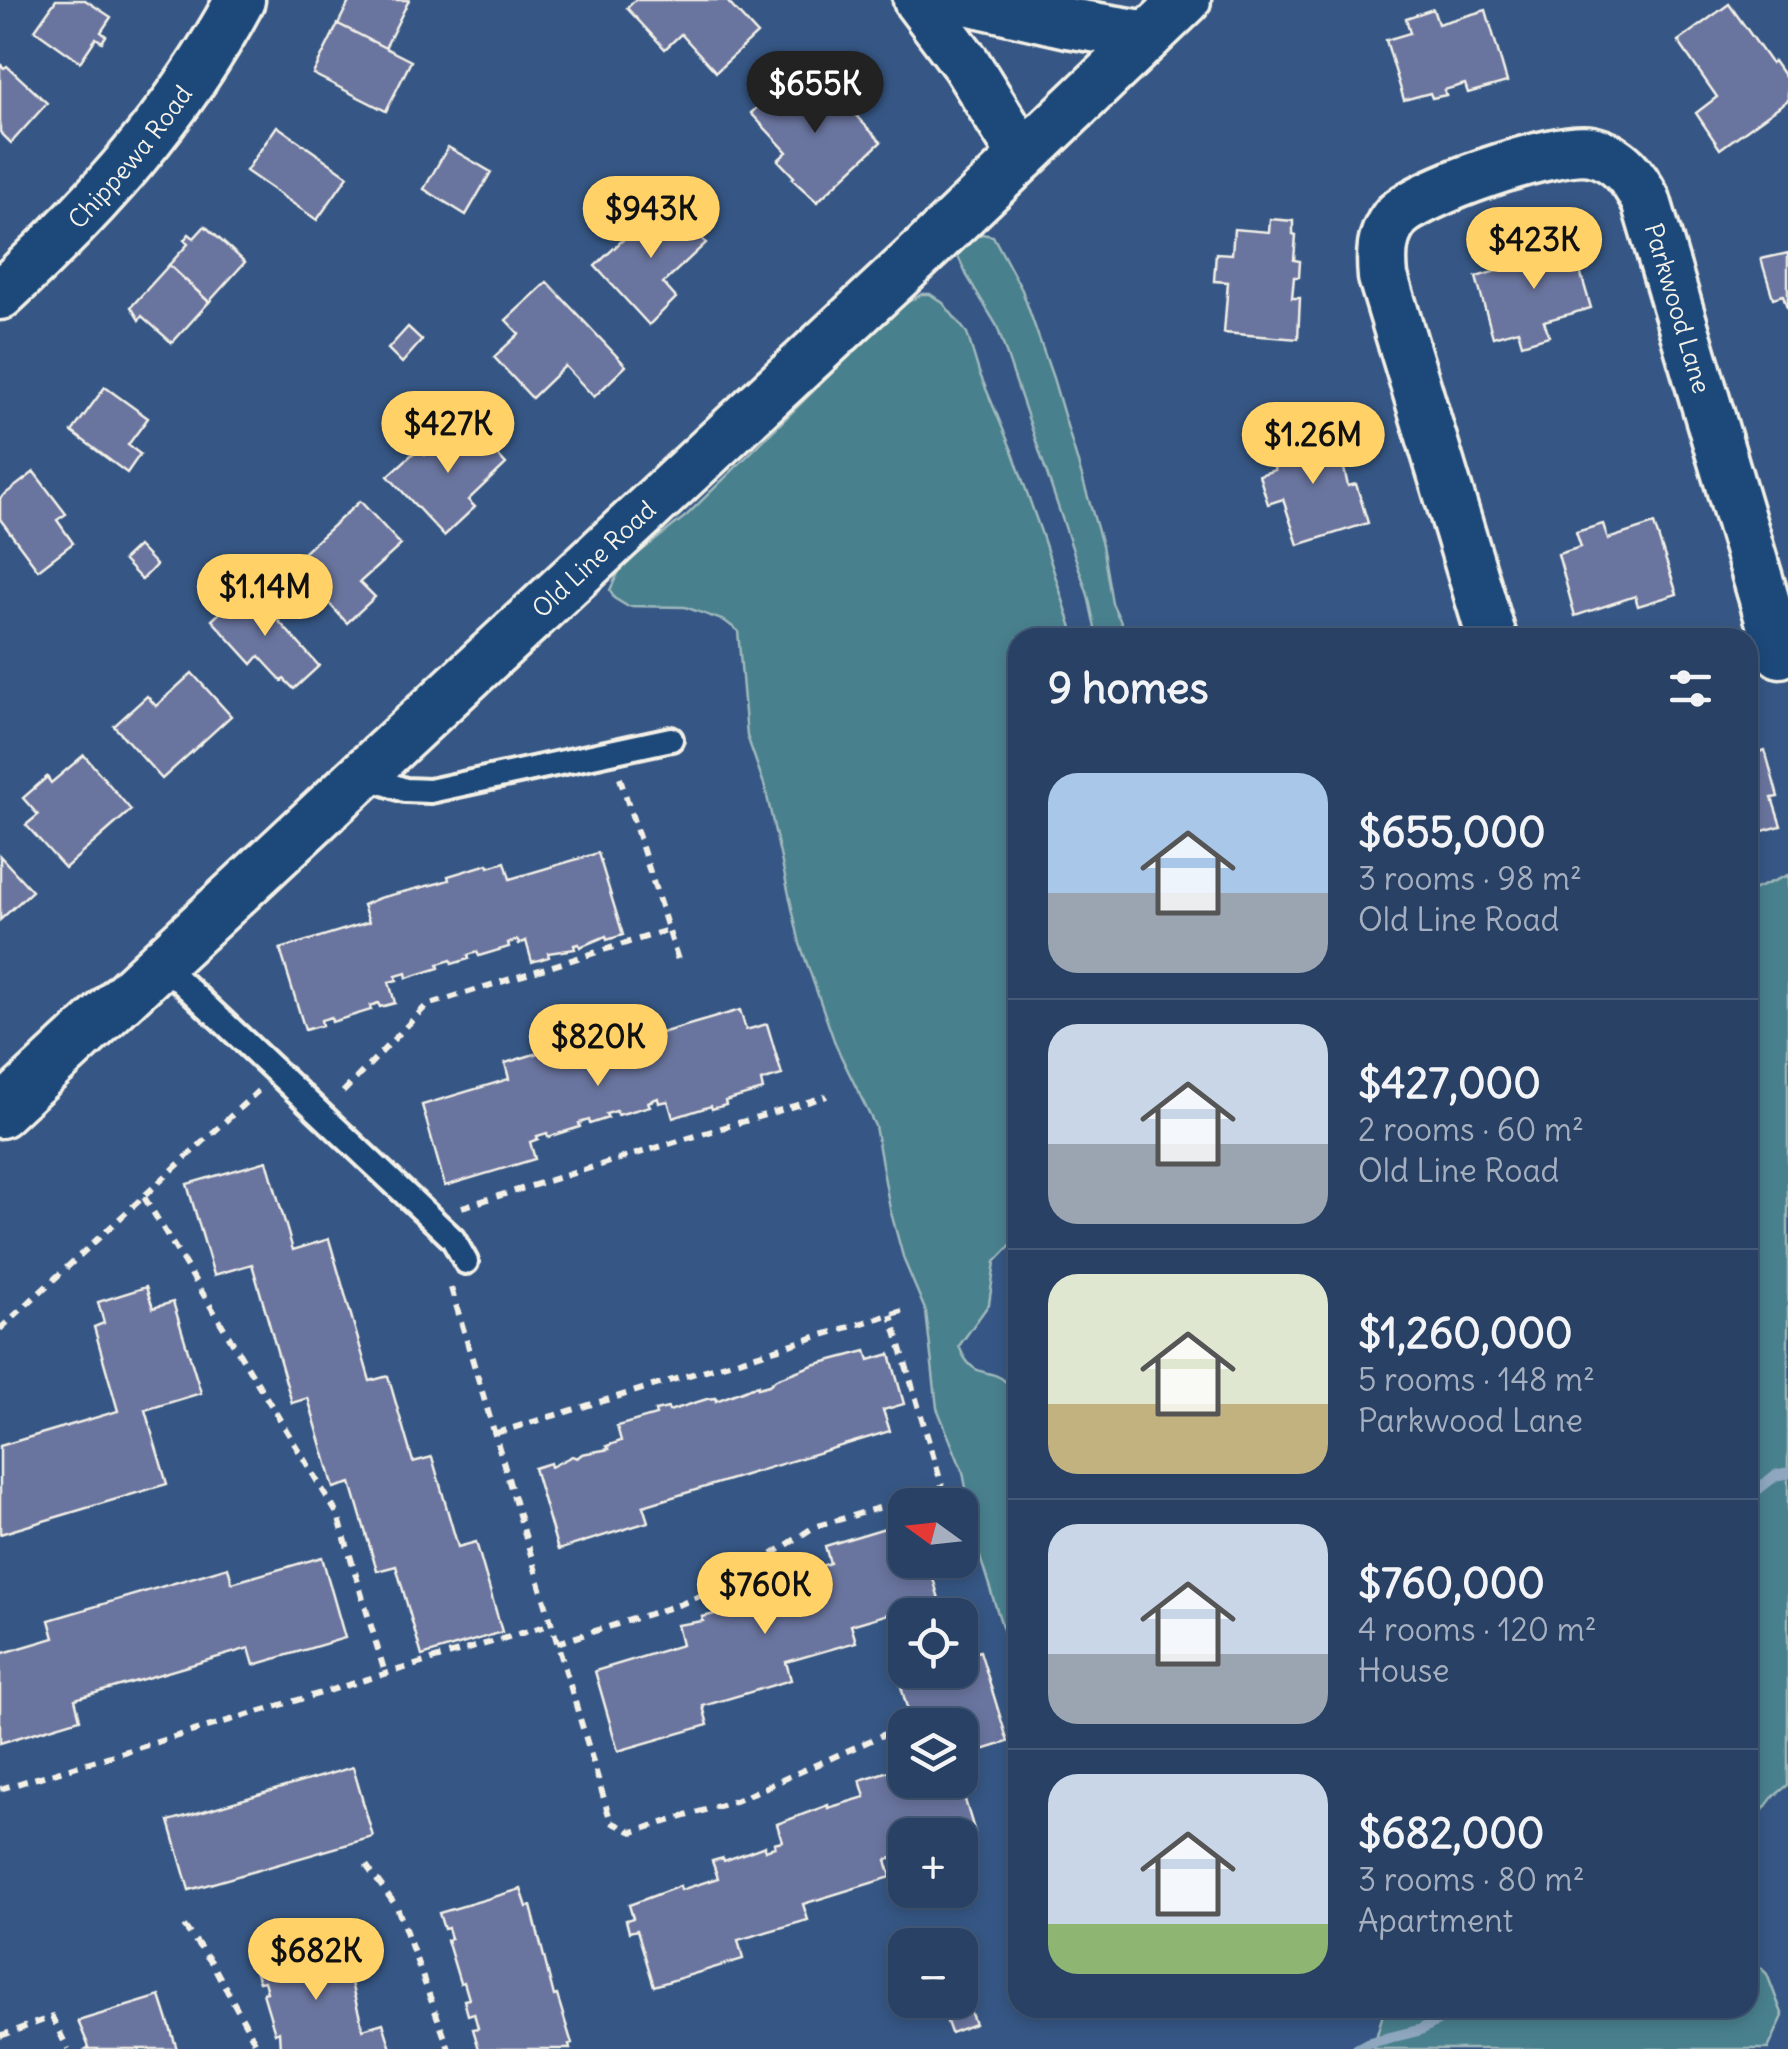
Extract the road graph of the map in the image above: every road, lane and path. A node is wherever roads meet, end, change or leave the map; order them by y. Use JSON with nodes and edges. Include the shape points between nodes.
{"nodes":[{"id":1,"x":240,"y":0,"type":"edge"},
{"id":2,"x":918,"y":0,"type":"edge"},
{"id":3,"x":967,"y":0,"type":"edge"},
{"id":4,"x":1186,"y":0,"type":"edge"},
{"id":5,"x":1148,"y":36,"type":"junction"},
{"id":6,"x":1023,"y":156,"type":"junction"},
{"id":7,"x":0,"y":295,"type":"edge"},
{"id":8,"x":1489,"y":628,"type":"edge"},
{"id":9,"x":1772,"y":656,"type":"edge"},
{"id":10,"x":671,"y":739,"type":"dead end"},
{"id":11,"x":612,"y":753,"type":"junction"},
{"id":12,"x":364,"y":776,"type":"junction"},
{"id":13,"x":668,"y":930,"type":"junction"},
{"id":14,"x":678,"y":960,"type":"dead end"},
{"id":15,"x":161,"y":964,"type":"junction"},
{"id":16,"x":277,"y":1074,"type":"junction"},
{"id":17,"x":298,"y":1094,"type":"junction"},
{"id":18,"x":341,"y":1094,"type":"junction"},
{"id":19,"x":826,"y":1096,"type":"dead end"},
{"id":20,"x":354,"y":1107,"type":"dead end"},
{"id":21,"x":0,"y":1113,"type":"edge"},
{"id":22,"x":144,"y":1196,"type":"junction"},
{"id":23,"x":447,"y":1233,"type":"junction"},
{"id":24,"x":466,"y":1262,"type":"dead end"},
{"id":25,"x":909,"y":1310,"type":"dead end"},
{"id":26,"x":891,"y":1315,"type":"junction"},
{"id":27,"x":0,"y":1329,"type":"edge"},
{"id":28,"x":496,"y":1432,"type":"junction"},
{"id":29,"x":552,"y":1624,"type":"junction"},
{"id":30,"x":557,"y":1643,"type":"junction"},
{"id":31,"x":385,"y":1673,"type":"junction"},
{"id":32,"x":888,"y":1733,"type":"edge"},
{"id":33,"x":0,"y":1789,"type":"edge"},
{"id":34,"x":366,"y":1866,"type":"dead end"},
{"id":35,"x":184,"y":1926,"type":"dead end"},
{"id":36,"x":0,"y":2036,"type":"edge"},
{"id":37,"x":68,"y":2049,"type":"edge"},
{"id":38,"x":260,"y":2049,"type":"edge"},
{"id":39,"x":449,"y":2049,"type":"edge"}],
"edges":[{"from":1,"to":7,"type":"street","name":"Chippewa Road","via":[[142,149]]},
{"from":2,"to":6,"type":"street"},
{"from":3,"to":5,"type":"street"},
{"from":4,"to":5,"type":"street","name":"Old Line Road"},
{"from":5,"to":6,"type":"street","name":"Old Line Road"},
{"from":6,"to":12,"type":"street","name":"Old Line Road"},
{"from":8,"to":9,"type":"street","name":"Parkwood Lane","via":[[1383,277],[1385,236],[1396,216],[1432,192],[1546,156],[1589,150],[1623,167],[1646,201]]},
{"from":10,"to":11,"type":"lane"},
{"from":11,"to":12,"type":"lane","via":[[430,791]]},
{"from":11,"to":13,"type":"path"},
{"from":12,"to":15,"type":"street","name":"Old Line Road"},
{"from":13,"to":14,"type":"path"},
{"from":13,"to":18,"type":"path","via":[[427,1005]]},
{"from":15,"to":16,"type":"lane"},
{"from":15,"to":21,"type":"street","name":"Old Line Road"},
{"from":16,"to":17,"type":"lane"},
{"from":16,"to":22,"type":"path"},
{"from":17,"to":18,"type":"path","via":[[320,1074]]},
{"from":17,"to":23,"type":"lane"},
{"from":18,"to":20,"type":"path"},
{"from":19,"to":23,"type":"path","via":[[458,1208]]},
{"from":22,"to":27,"type":"path"},
{"from":22,"to":31,"type":"path","via":[[338,1515]]},
{"from":23,"to":24,"type":"lane"},
{"from":23,"to":28,"type":"path","via":[[439,1247]]},
{"from":25,"to":26,"type":"path"},
{"from":26,"to":28,"type":"path"},
{"from":26,"to":30,"type":"path","via":[[944,1489],[814,1527],[724,1586]]},
{"from":28,"to":29,"type":"path"},
{"from":29,"to":30,"type":"path"},
{"from":29,"to":31,"type":"path"},
{"from":30,"to":32,"type":"path","via":[[611,1822],[633,1832],[734,1801]]},
{"from":31,"to":33,"type":"path"},
{"from":34,"to":39,"type":"path","via":[[397,1907]]},
{"from":35,"to":38,"type":"path"},
{"from":36,"to":37,"type":"path","via":[[52,2016]]}]}
